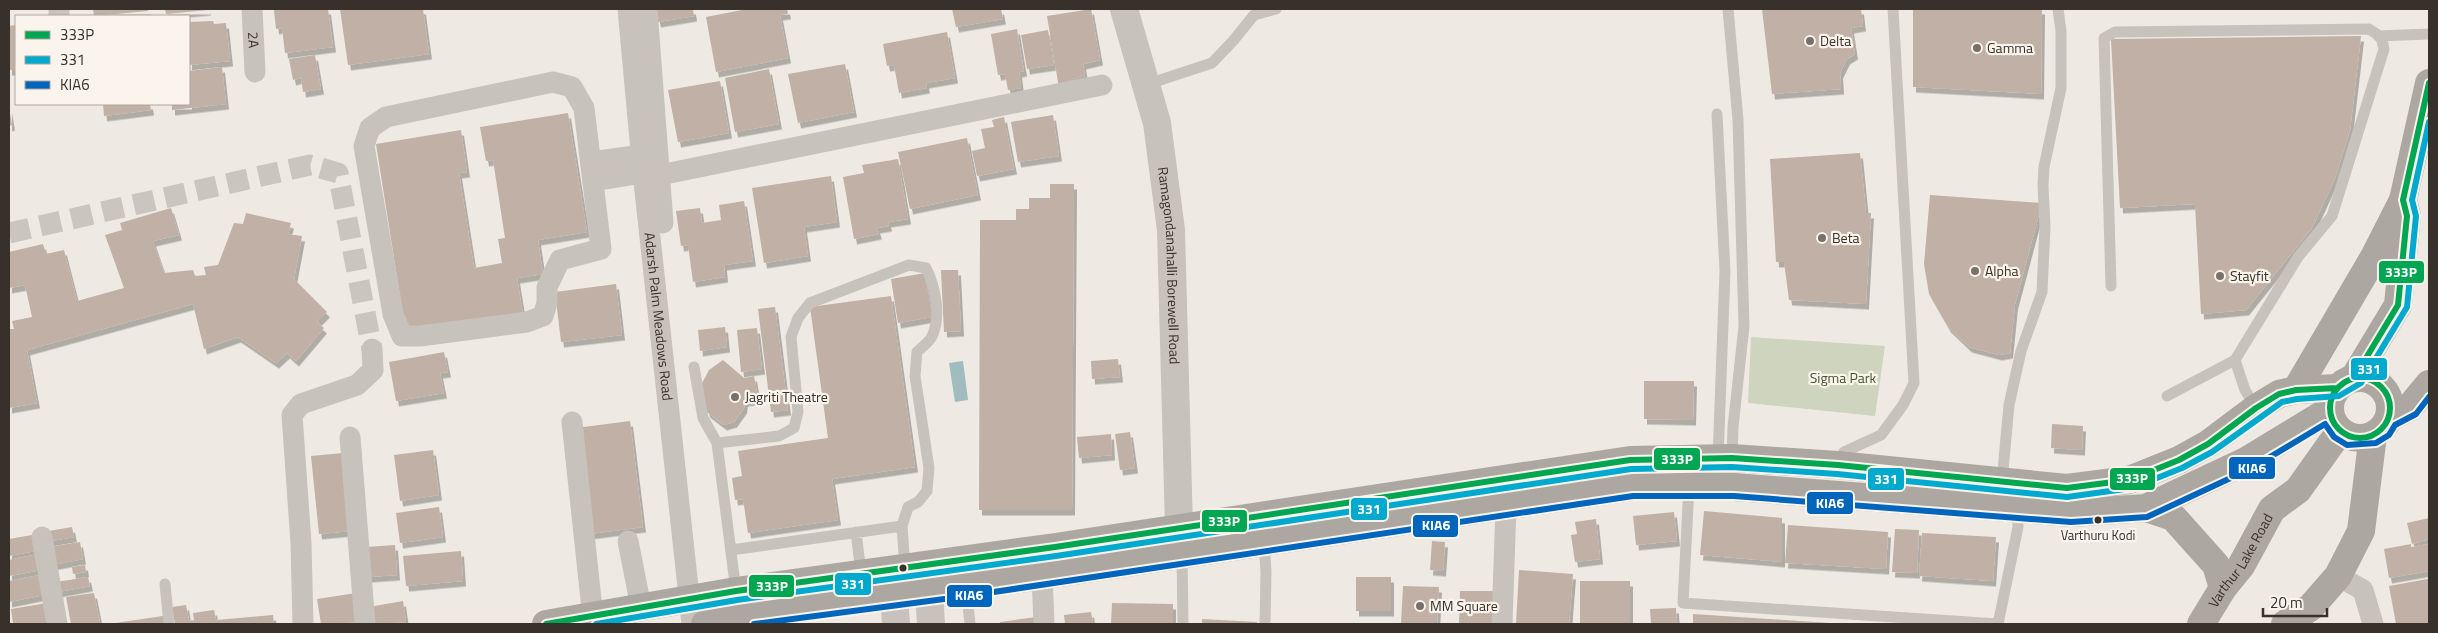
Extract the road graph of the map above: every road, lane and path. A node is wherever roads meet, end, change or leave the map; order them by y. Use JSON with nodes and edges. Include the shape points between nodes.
{"nodes":[{"id":1,"x":252,"y":9,"type":"edge"},
{"id":2,"x":628,"y":9,"type":"edge"},
{"id":3,"x":647,"y":9,"type":"edge"},
{"id":4,"x":1124,"y":9,"type":"edge"},
{"id":5,"x":1276,"y":9,"type":"edge"},
{"id":6,"x":1728,"y":9,"type":"edge"},
{"id":7,"x":1893,"y":9,"type":"edge"},
{"id":8,"x":2058,"y":9,"type":"edge"},
{"id":9,"x":2429,"y":34,"type":"edge"},
{"id":10,"x":2378,"y":36,"type":"junction"},
{"id":11,"x":255,"y":72,"type":"dead end"},
{"id":12,"x":2429,"y":83,"type":"edge"},
{"id":13,"x":1102,"y":85,"type":"dead end"},
{"id":14,"x":1145,"y":85,"type":"junction"},
{"id":15,"x":1717,"y":114,"type":"dead end"},
{"id":16,"x":648,"y":168,"type":"junction"},
{"id":17,"x":592,"y":171,"type":"junction"},
{"id":18,"x":2403,"y":200,"type":"junction"},
{"id":19,"x":2111,"y":286,"type":"dead end"},
{"id":20,"x":372,"y":349,"type":"tunnel mouth"},
{"id":21,"x":2235,"y":360,"type":"junction"},
{"id":22,"x":694,"y":367,"type":"dead end"},
{"id":23,"x":2429,"y":384,"type":"edge"},
{"id":24,"x":2296,"y":390,"type":"junction"},
{"id":25,"x":2167,"y":396,"type":"dead end"},
{"id":26,"x":2340,"y":402,"type":"junction"},
{"id":27,"x":2256,"y":408,"type":"junction"},
{"id":28,"x":572,"y":422,"type":"dead end"},
{"id":29,"x":2381,"y":427,"type":"junction"},
{"id":30,"x":350,"y":437,"type":"dead end"},
{"id":31,"x":717,"y":443,"type":"junction"},
{"id":32,"x":1844,"y":452,"type":"dead end"},
{"id":33,"x":1725,"y":458,"type":"junction"},
{"id":34,"x":2002,"y":481,"type":"junction"},
{"id":35,"x":1689,"y":486,"type":"junction"},
{"id":36,"x":1506,"y":506,"type":"junction"},
{"id":37,"x":2146,"y":508,"type":"junction"},
{"id":38,"x":2018,"y":511,"type":"junction"},
{"id":39,"x":902,"y":526,"type":"junction"},
{"id":40,"x":1179,"y":528,"type":"junction"},
{"id":41,"x":856,"y":532,"type":"junction"},
{"id":42,"x":42,"y":537,"type":"dead end"},
{"id":43,"x":628,"y":541,"type":"dead end"},
{"id":44,"x":1264,"y":543,"type":"junction"},
{"id":45,"x":731,"y":550,"type":"junction"},
{"id":46,"x":1182,"y":555,"type":"junction"},
{"id":47,"x":905,"y":567,"type":"junction"},
{"id":48,"x":860,"y":573,"type":"junction"},
{"id":49,"x":1042,"y":575,"type":"junction"},
{"id":50,"x":2338,"y":576,"type":"junction"},
{"id":51,"x":165,"y":584,"type":"dead end"},
{"id":52,"x":966,"y":588,"type":"junction"},
{"id":53,"x":2223,"y":588,"type":"junction"},
{"id":54,"x":929,"y":591,"type":"junction"},
{"id":55,"x":894,"y":597,"type":"junction"},
{"id":56,"x":640,"y":603,"type":"junction"},
{"id":57,"x":741,"y":611,"type":"edge"},
{"id":58,"x":697,"y":615,"type":"edge"},
{"id":59,"x":792,"y":617,"type":"edge"},
{"id":60,"x":593,"y":618,"type":"junction"},
{"id":61,"x":57,"y":624,"type":"edge"},
{"id":62,"x":170,"y":624,"type":"edge"},
{"id":63,"x":303,"y":624,"type":"edge"},
{"id":64,"x":365,"y":624,"type":"edge"},
{"id":65,"x":557,"y":624,"type":"edge"},
{"id":66,"x":896,"y":624,"type":"edge"},
{"id":67,"x":931,"y":624,"type":"edge"},
{"id":68,"x":970,"y":624,"type":"edge"},
{"id":69,"x":1044,"y":624,"type":"edge"},
{"id":70,"x":1183,"y":624,"type":"edge"},
{"id":71,"x":1265,"y":624,"type":"edge"},
{"id":72,"x":1502,"y":624,"type":"edge"},
{"id":73,"x":1998,"y":624,"type":"edge"},
{"id":74,"x":2201,"y":624,"type":"edge"},
{"id":75,"x":2285,"y":624,"type":"edge"},
{"id":76,"x":2373,"y":624,"type":"edge"}],
"edges":[{"from":1,"to":11,"type":"street","name":"2A"},
{"from":2,"to":16,"type":"street","name":"Adarsh Palm Meadows Road"},
{"from":3,"to":16,"type":"street","name":"Adarsh Palm Meadows Road"},
{"from":4,"to":14,"type":"street","name":"Ramagondanahalli Borewell Road"},
{"from":5,"to":14,"type":"lane","via":[[1254,15],[1212,63]]},
{"from":6,"to":33,"type":"lane","via":[[1738,120],[1744,326],[1733,427]]},
{"from":7,"to":32,"type":"lane","via":[[1914,383],[1903,405],[1881,435]]},
{"from":8,"to":34,"type":"lane","via":[[2061,88],[2044,167],[2042,292],[2022,351],[2009,405]]},
{"from":9,"to":10,"type":"lane"},
{"from":10,"to":19,"type":"lane","via":[[2369,29],[2115,32],[2104,38]]},
{"from":10,"to":21,"type":"lane","via":[[2384,49],[2332,216],[2298,256]]},
{"from":12,"to":18,"type":"main road"},
{"from":13,"to":16,"type":"street"},
{"from":14,"to":40,"type":"street","name":"Ramagondanahalli Borewell Road","via":[[1157,123],[1170,230]]},
{"from":15,"to":33,"type":"lane","via":[[1725,271]]},
{"from":16,"to":17,"type":"street"},
{"from":16,"to":58,"type":"street","name":"Adarsh Palm Meadows Road"},
{"from":17,"to":17,"type":"street","via":[[584,108],[572,87],[553,82],[386,116],[370,128],[364,146],[393,314],[402,336],[527,322],[543,316],[548,303],[547,287],[560,260],[602,249]]},
{"from":18,"to":24,"type":"main road","via":[[2374,257]]},
{"from":18,"to":26,"type":"main road","name":"Varthur Lake Road","via":[[2407,216],[2398,305]]},
{"from":20,"to":63,"type":"street","via":[[372,370],[357,385],[301,404],[292,415]]},
{"from":21,"to":25,"type":"lane"},
{"from":21,"to":27,"type":"lane","via":[[2245,390]]},
{"from":22,"to":31,"type":"lane","via":[[703,418]]},
{"from":23,"to":29,"type":"main road","via":[[2410,406]]},
{"from":24,"to":26,"type":"main road"},
{"from":24,"to":27,"type":"main road","via":[[2279,394]]},
{"from":26,"to":29,"type":"main road","via":[[2350,437]]},
{"from":26,"to":29,"type":"main road","via":[[2364,378],[2383,388],[2390,408]]},
{"from":26,"to":37,"type":"main road","via":[[2246,461]]},
{"from":26,"to":53,"type":"main road","name":"Varthur Lake Road","via":[[2298,490],[2272,509],[2241,566]]},
{"from":27,"to":34,"type":"main road","via":[[2208,444],[2179,460],[2129,480],[2067,488]]},
{"from":28,"to":60,"type":"street"},
{"from":29,"to":50,"type":"main road","via":[[2361,531]]},
{"from":30,"to":64,"type":"street"},
{"from":31,"to":39,"type":"lane","via":[[779,436],[794,428],[798,412],[791,337],[798,318],[810,303],[909,265],[926,268],[933,281],[936,314],[933,336],[917,352],[915,376],[929,468],[927,491],[918,502],[908,506]]},
{"from":31,"to":45,"type":"lane"},
{"from":33,"to":34,"type":"main road"},
{"from":33,"to":40,"type":"main road","via":[[1630,460]]},
{"from":35,"to":36,"type":"main road","via":[[1632,486]]},
{"from":35,"to":38,"type":"main road","via":[[1832,493]]},
{"from":35,"to":73,"type":"lane","via":[[1683,603]]},
{"from":36,"to":44,"type":"main road"},
{"from":36,"to":72,"type":"street"},
{"from":37,"to":38,"type":"main road","via":[[2072,514]]},
{"from":37,"to":53,"type":"main road","via":[[2173,517],[2216,565]]},
{"from":38,"to":73,"type":"lane","via":[[2018,527]]},
{"from":39,"to":41,"type":"lane"},
{"from":39,"to":47,"type":"lane"},
{"from":40,"to":47,"type":"main road"},
{"from":41,"to":45,"type":"lane"},
{"from":41,"to":48,"type":"lane"},
{"from":42,"to":61,"type":"street"},
{"from":43,"to":56,"type":"street"},
{"from":44,"to":46,"type":"main road"},
{"from":44,"to":71,"type":"lane"},
{"from":45,"to":57,"type":"lane"},
{"from":46,"to":49,"type":"main road"},
{"from":46,"to":70,"type":"lane"},
{"from":47,"to":48,"type":"main road"},
{"from":48,"to":57,"type":"main road"},
{"from":49,"to":52,"type":"main road"},
{"from":49,"to":69,"type":"street"},
{"from":50,"to":75,"type":"main road","via":[[2311,607]]},
{"from":50,"to":76,"type":"street","via":[[2363,590]]},
{"from":51,"to":62,"type":"lane"},
{"from":52,"to":54,"type":"main road"},
{"from":52,"to":68,"type":"lane"},
{"from":53,"to":74,"type":"main road","name":"Varthur Lake Road"},
{"from":54,"to":55,"type":"main road"},
{"from":54,"to":67,"type":"street"},
{"from":55,"to":59,"type":"main road"},
{"from":55,"to":66,"type":"street"},
{"from":56,"to":58,"type":"main road"},
{"from":56,"to":60,"type":"main road"},
{"from":57,"to":58,"type":"main road"},
{"from":57,"to":59,"type":"main road"},
{"from":60,"to":65,"type":"main road"}]}
